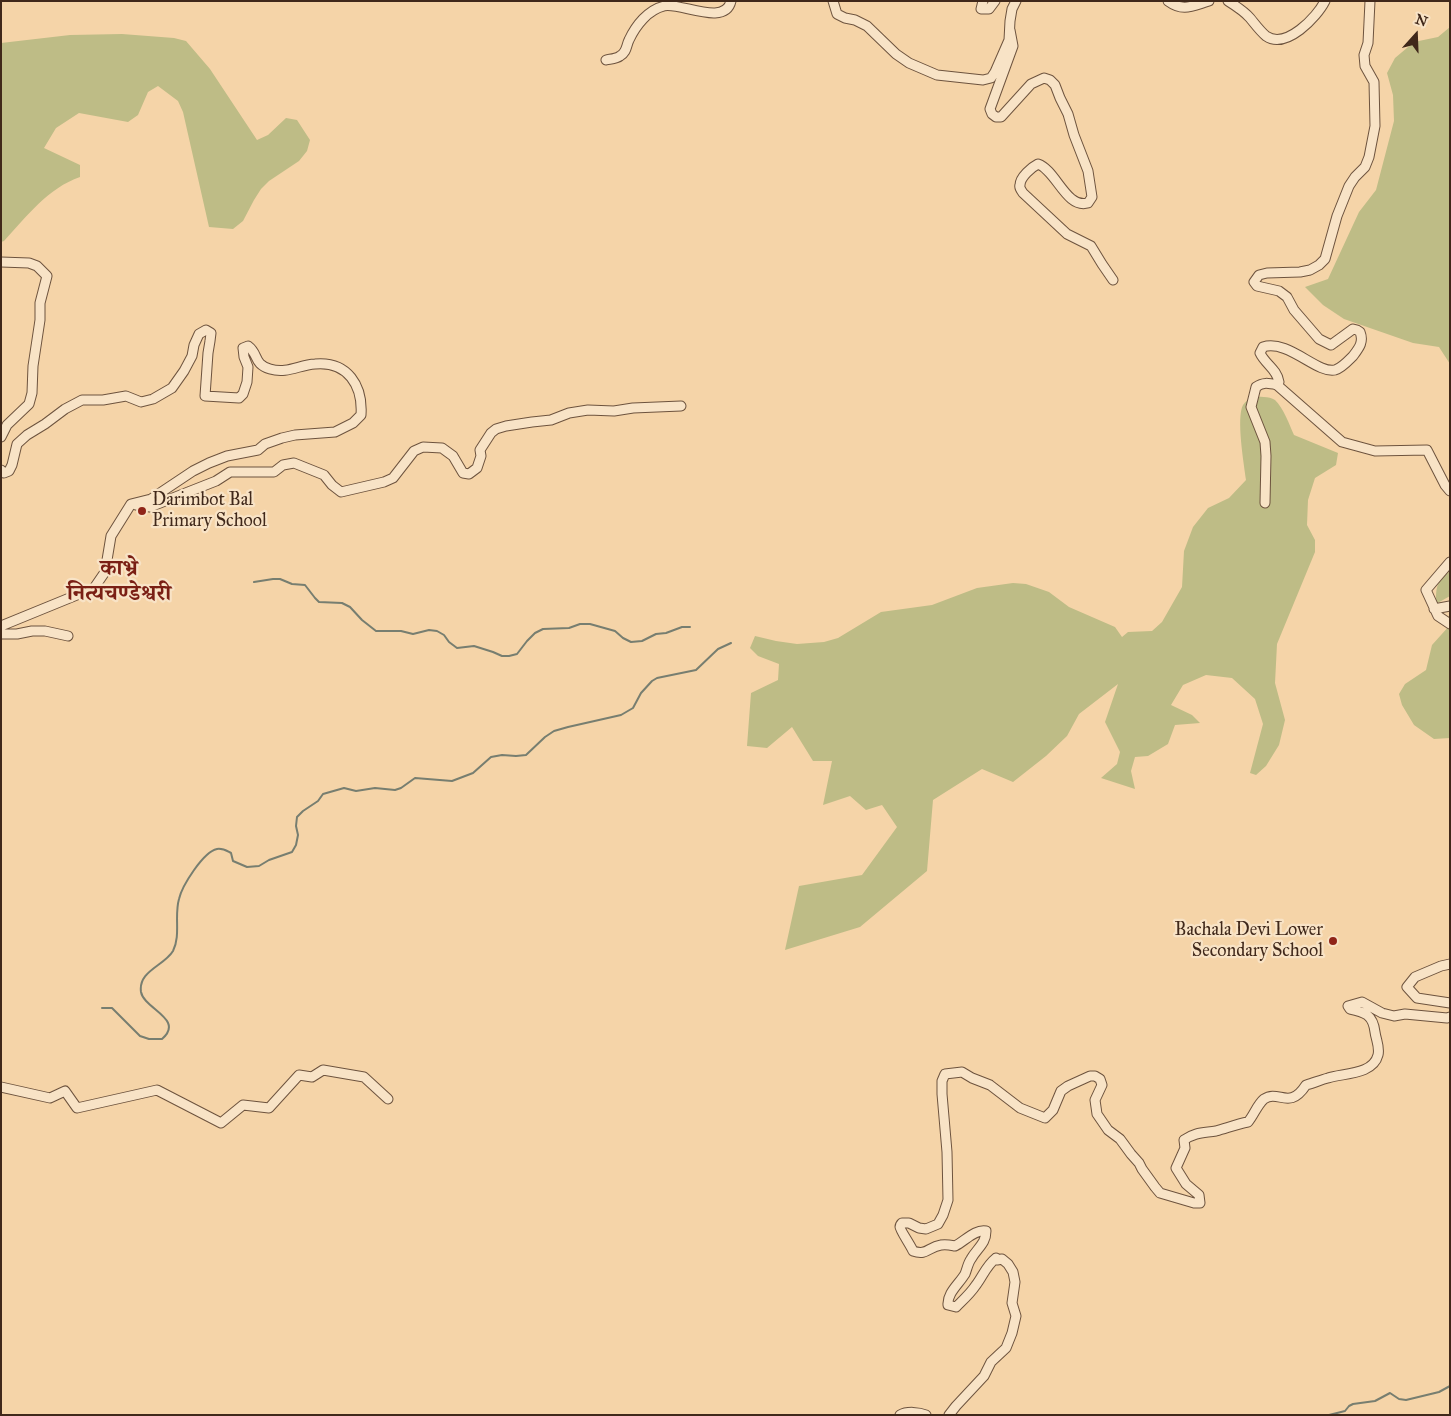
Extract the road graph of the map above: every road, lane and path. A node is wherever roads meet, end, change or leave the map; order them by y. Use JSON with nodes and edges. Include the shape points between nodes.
{"nodes":[{"id":1,"x":731,"y":1,"type":"edge"},
{"id":2,"x":833,"y":1,"type":"edge"},
{"id":3,"x":982,"y":1,"type":"edge"},
{"id":4,"x":995,"y":1,"type":"edge"},
{"id":5,"x":1016,"y":1,"type":"edge"},
{"id":6,"x":1168,"y":1,"type":"edge"},
{"id":7,"x":1209,"y":1,"type":"edge"},
{"id":8,"x":1228,"y":1,"type":"edge"},
{"id":9,"x":1326,"y":1,"type":"edge"},
{"id":10,"x":1370,"y":1,"type":"edge"},
{"id":11,"x":1010,"y":30,"type":"junction"},
{"id":12,"x":606,"y":60,"type":"dead end"},
{"id":13,"x":1,"y":262,"type":"edge"},
{"id":14,"x":1113,"y":280,"type":"dead end"},
{"id":15,"x":1277,"y":385,"type":"junction"},
{"id":16,"x":681,"y":406,"type":"dead end"},
{"id":17,"x":1,"y":437,"type":"edge"},
{"id":18,"x":1,"y":470,"type":"edge"},
{"id":19,"x":1450,"y":491,"type":"edge"},
{"id":20,"x":1265,"y":503,"type":"dead end"},
{"id":21,"x":131,"y":504,"type":"junction"},
{"id":22,"x":1450,"y":562,"type":"edge"},
{"id":23,"x":1450,"y":606,"type":"edge"},
{"id":24,"x":1434,"y":609,"type":"junction"},
{"id":25,"x":1450,"y":624,"type":"edge"},
{"id":26,"x":1,"y":626,"type":"edge"},
{"id":27,"x":1,"y":634,"type":"edge"},
{"id":28,"x":68,"y":636,"type":"dead end"},
{"id":29,"x":1450,"y":964,"type":"edge"},
{"id":30,"x":1450,"y":1003,"type":"edge"},
{"id":31,"x":1450,"y":1016,"type":"edge"},
{"id":32,"x":1,"y":1087,"type":"edge"},
{"id":33,"x":388,"y":1099,"type":"dead end"},
{"id":34,"x":900,"y":1415,"type":"edge"},
{"id":35,"x":926,"y":1415,"type":"edge"},
{"id":36,"x":949,"y":1415,"type":"edge"}],
"edges":[{"from":1,"to":12,"type":"street","via":[[726,10],[717,14],[665,6],[646,15],[619,58]]},
{"from":2,"to":11,"type":"street","via":[[837,14],[867,26],[896,54],[937,75],[991,78],[1009,40]]},
{"from":3,"to":4,"type":"street","via":[[981,9],[984,10]]},
{"from":5,"to":11,"type":"street"},
{"from":6,"to":7,"type":"street","via":[[1183,8]]},
{"from":8,"to":9,"type":"street","via":[[1249,17],[1264,35],[1280,39],[1298,32]]},
{"from":10,"to":15,"type":"street","via":[[1368,43],[1364,56],[1365,66],[1374,82],[1375,126],[1366,167],[1349,186],[1325,259],[1310,270],[1268,273],[1259,275],[1254,282],[1287,297],[1318,340],[1331,345],[1353,329],[1360,332],[1361,343],[1342,366],[1328,371],[1294,352],[1273,346],[1263,347],[1260,353],[1278,376]]},
{"from":11,"to":14,"type":"street","via":[[1013,46],[990,109],[992,114],[1001,117],[1032,84],[1044,78],[1050,80],[1068,114],[1088,171],[1092,197],[1088,203],[1076,202],[1044,166],[1038,164],[1031,168],[1020,187],[1067,234],[1091,246]]},
{"from":13,"to":17,"type":"street","via":[[29,263],[47,276],[40,303],[32,394],[29,404],[7,425]]},
{"from":15,"to":19,"type":"street","via":[[1342,442],[1375,451],[1428,450]]},
{"from":15,"to":20,"type":"street","via":[[1268,382],[1256,387],[1251,407],[1265,442]]},
{"from":16,"to":21,"type":"street","via":[[588,410],[496,429],[480,450],[477,468],[469,474],[463,473],[454,456],[442,448],[422,447],[414,451],[393,478],[341,492],[324,475],[294,463],[283,465],[274,472],[230,472],[216,481],[150,507]]},
{"from":18,"to":21,"type":"street","via":[[4,473],[9,471],[16,444],[82,400],[126,396],[141,402],[153,400],[172,388],[192,356],[199,334],[206,330],[210,333],[206,396],[238,398],[243,394],[248,367],[243,348],[248,346],[259,364],[271,369],[284,372],[315,364],[330,364],[348,374],[357,385],[362,403],[361,415],[353,423],[335,432],[282,438],[258,450],[209,462],[151,499]]},
{"from":21,"to":26,"type":"street","via":[[110,536],[105,572],[94,588]]},
{"from":22,"to":24,"type":"street","via":[[1426,590]]},
{"from":23,"to":24,"type":"street"},
{"from":24,"to":25,"type":"street"},
{"from":27,"to":28,"type":"street","via":[[45,631]]},
{"from":29,"to":30,"type":"street","via":[[1415,977],[1408,988],[1417,998]]},
{"from":31,"to":36,"type":"street","via":[[1394,1016],[1362,1002],[1348,1006],[1366,1014],[1374,1024],[1378,1056],[1372,1064],[1364,1070],[1306,1085],[1295,1098],[1265,1099],[1248,1122],[1191,1135],[1184,1140],[1185,1148],[1176,1168],[1186,1184],[1199,1195],[1200,1203],[1160,1192],[1155,1187],[1140,1163],[1097,1114],[1095,1100],[1102,1085],[1095,1076],[1068,1086],[1045,1118],[1020,1108],[990,1085],[962,1072],[946,1074],[942,1081],[942,1094],[948,1200],[938,1224],[926,1229],[902,1223],[901,1230],[913,1251],[919,1254],[944,1244],[955,1246],[975,1233],[986,1231],[984,1241],[952,1292],[948,1305],[956,1307],[996,1258],[1008,1264],[1013,1272],[1012,1303],[1016,1316],[1006,1348]]},
{"from":32,"to":33,"type":"street","via":[[50,1098],[65,1091],[77,1108],[157,1090],[221,1123],[243,1105],[269,1108],[299,1075],[312,1077],[323,1070],[364,1077]]},
{"from":34,"to":35,"type":"street"}]}
